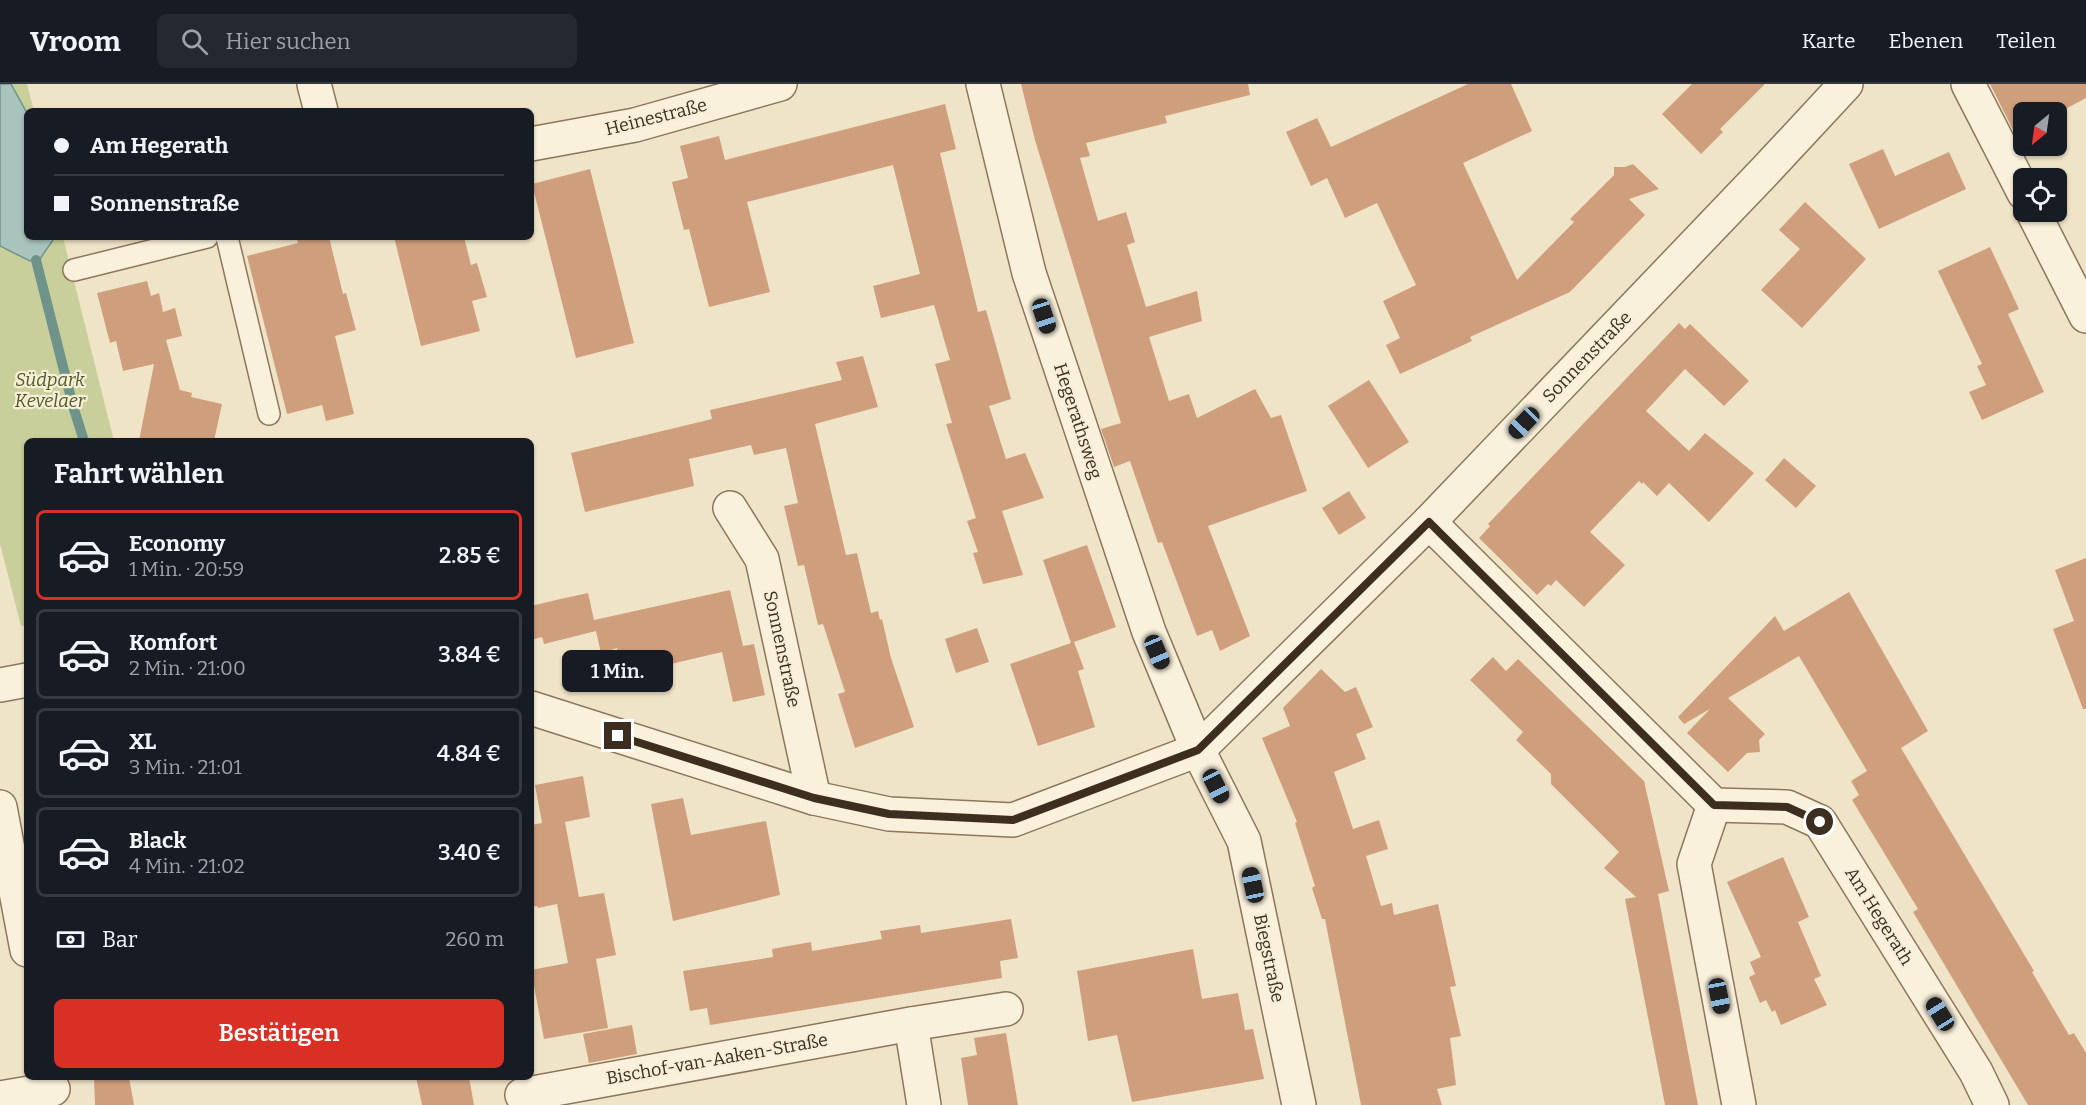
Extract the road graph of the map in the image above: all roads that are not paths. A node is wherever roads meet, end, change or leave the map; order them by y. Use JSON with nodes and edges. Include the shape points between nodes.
{"nodes":[{"id":1,"x":314,"y":84,"type":"edge"},
{"id":2,"x":780,"y":84,"type":"edge"},
{"id":3,"x":983,"y":84,"type":"edge"},
{"id":4,"x":1846,"y":84,"type":"edge"},
{"id":5,"x":1968,"y":84,"type":"edge"},
{"id":6,"x":320,"y":108,"type":"edge"},
{"id":7,"x":534,"y":143,"type":"edge"},
{"id":8,"x":2013,"y":172,"type":"edge"},
{"id":9,"x":2038,"y":222,"type":"edge"},
{"id":10,"x":195,"y":240,"type":"edge"},
{"id":11,"x":228,"y":240,"type":"edge"},
{"id":12,"x":74,"y":270,"type":"dead end"},
{"id":13,"x":2086,"y":315,"type":"edge"},
{"id":14,"x":269,"y":414,"type":"dead end"},
{"id":15,"x":730,"y":508,"type":"dead end"},
{"id":16,"x":1429,"y":522,"type":"junction"},
{"id":17,"x":24,"y":681,"type":"edge"},
{"id":18,"x":0,"y":685,"type":"edge"},
{"id":19,"x":534,"y":709,"type":"edge"},
{"id":20,"x":1198,"y":750,"type":"junction"},
{"id":21,"x":814,"y":798,"type":"junction"},
{"id":22,"x":1714,"y":805,"type":"junction"},
{"id":23,"x":0,"y":807,"type":"edge"},
{"id":24,"x":24,"y":934,"type":"edge"},
{"id":25,"x":1006,"y":1009,"type":"dead end"},
{"id":26,"x":911,"y":1024,"type":"junction"},
{"id":27,"x":53,"y":1090,"type":"edge"},
{"id":28,"x":526,"y":1092,"type":"edge"},
{"id":29,"x":0,"y":1098,"type":"edge"},
{"id":30,"x":924,"y":1105,"type":"edge"},
{"id":31,"x":1299,"y":1105,"type":"edge"},
{"id":32,"x":1740,"y":1105,"type":"edge"},
{"id":33,"x":1992,"y":1105,"type":"edge"}],
"edges":[{"from":1,"to":6,"type":"street"},
{"from":2,"to":7,"type":"street","name":"Heinestraße","via":[[635,125]]},
{"from":3,"to":20,"type":"street","name":"Hegerathsweg","via":[[1029,273],[1149,632]]},
{"from":4,"to":16,"type":"street","name":"Sonnenstraße"},
{"from":5,"to":8,"type":"street"},
{"from":9,"to":13,"type":"street"},
{"from":10,"to":12,"type":"lane"},
{"from":11,"to":14,"type":"lane"},
{"from":15,"to":21,"type":"street","name":"Sonnenstraße","via":[[762,559]]},
{"from":16,"to":20,"type":"street","name":"Sonnenstraße"},
{"from":16,"to":22,"type":"street"},
{"from":17,"to":18,"type":"street"},
{"from":19,"to":21,"type":"street","name":"Sonnenstraße"},
{"from":20,"to":21,"type":"street","name":"Sonnenstraße","via":[[1013,820],[889,814]]},
{"from":20,"to":31,"type":"street","name":"Biegstraße","via":[[1244,841]]},
{"from":22,"to":32,"type":"street","via":[[1694,864]]},
{"from":22,"to":33,"type":"street","name":"Am Hegerath","via":[[1787,807],[1820,822],[1976,1072]]},
{"from":23,"to":24,"type":"street"},
{"from":25,"to":26,"type":"street","name":"Bischof-van-Aaken-Straße"},
{"from":26,"to":28,"type":"street","name":"Bischof-van-Aaken-Straße"},
{"from":26,"to":30,"type":"street"},
{"from":27,"to":29,"type":"street"}]}
